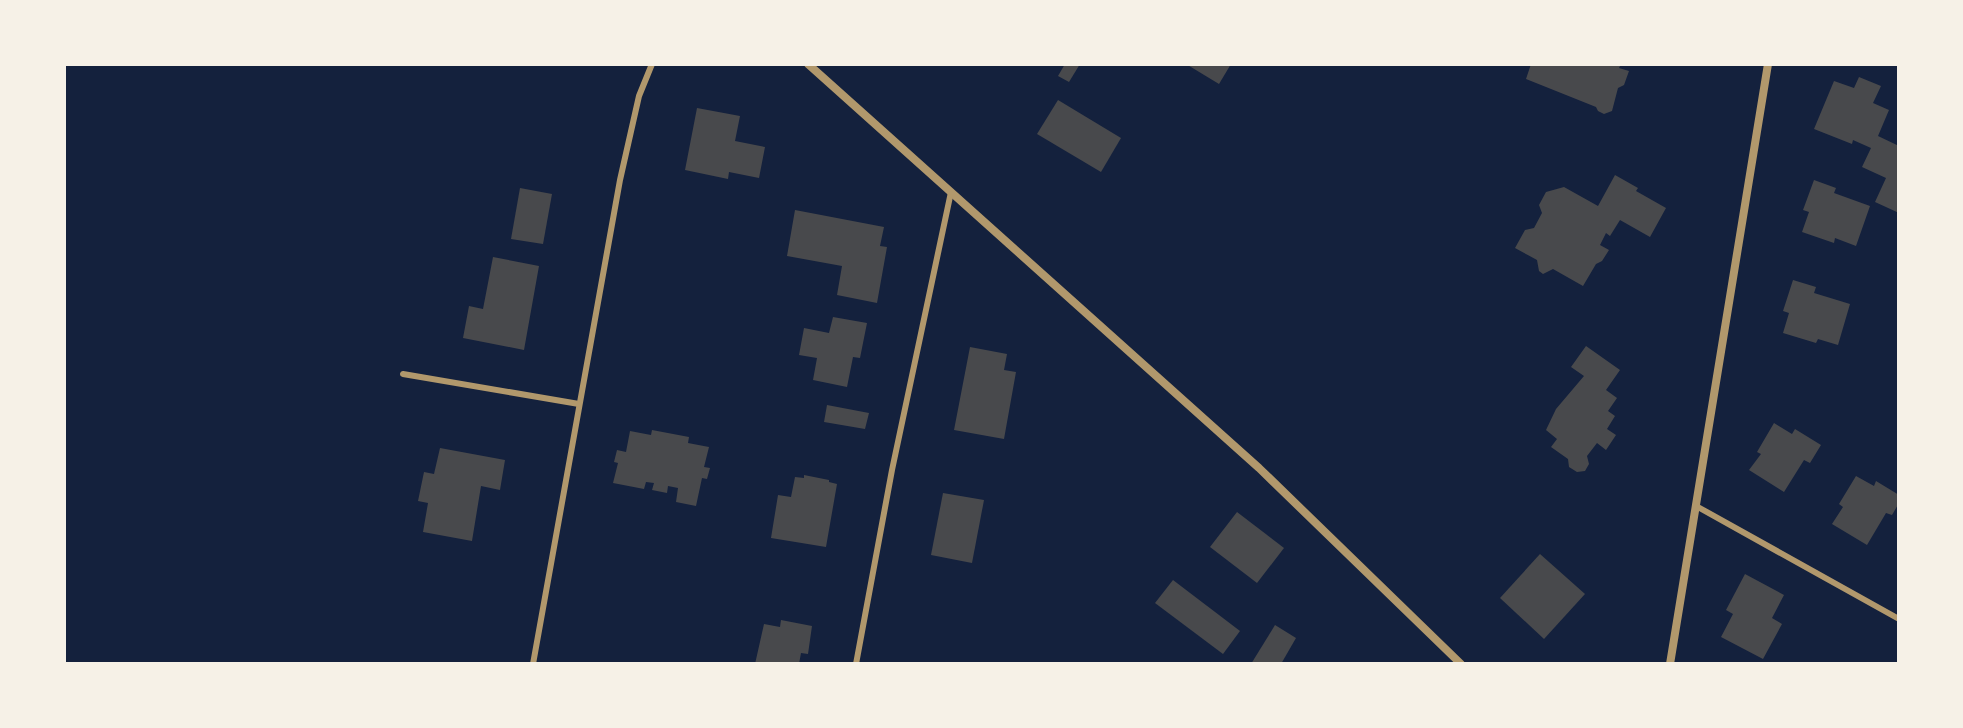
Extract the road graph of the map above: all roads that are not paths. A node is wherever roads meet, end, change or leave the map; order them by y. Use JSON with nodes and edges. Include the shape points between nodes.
{"nodes":[{"id":1,"x":652,"y":64,"type":"edge"},
{"id":2,"x":808,"y":64,"type":"edge"},
{"id":3,"x":1768,"y":64,"type":"edge"},
{"id":4,"x":951,"y":192,"type":"junction"},
{"id":5,"x":403,"y":374,"type":"dead end"},
{"id":6,"x":579,"y":404,"type":"junction"},
{"id":7,"x":1696,"y":506,"type":"junction"},
{"id":8,"x":1899,"y":619,"type":"edge"},
{"id":9,"x":533,"y":664,"type":"edge"},
{"id":10,"x":856,"y":664,"type":"edge"},
{"id":11,"x":1461,"y":664,"type":"edge"},
{"id":12,"x":1670,"y":664,"type":"edge"}],
"edges":[{"from":1,"to":6,"type":"lane","via":[[639,96],[620,180]]},
{"from":2,"to":4,"type":"street"},
{"from":3,"to":7,"type":"street"},
{"from":4,"to":10,"type":"lane"},
{"from":4,"to":11,"type":"street","via":[[1259,468]]},
{"from":5,"to":6,"type":"lane"},
{"from":6,"to":9,"type":"lane"},
{"from":7,"to":8,"type":"lane"},
{"from":7,"to":12,"type":"street"}]}
